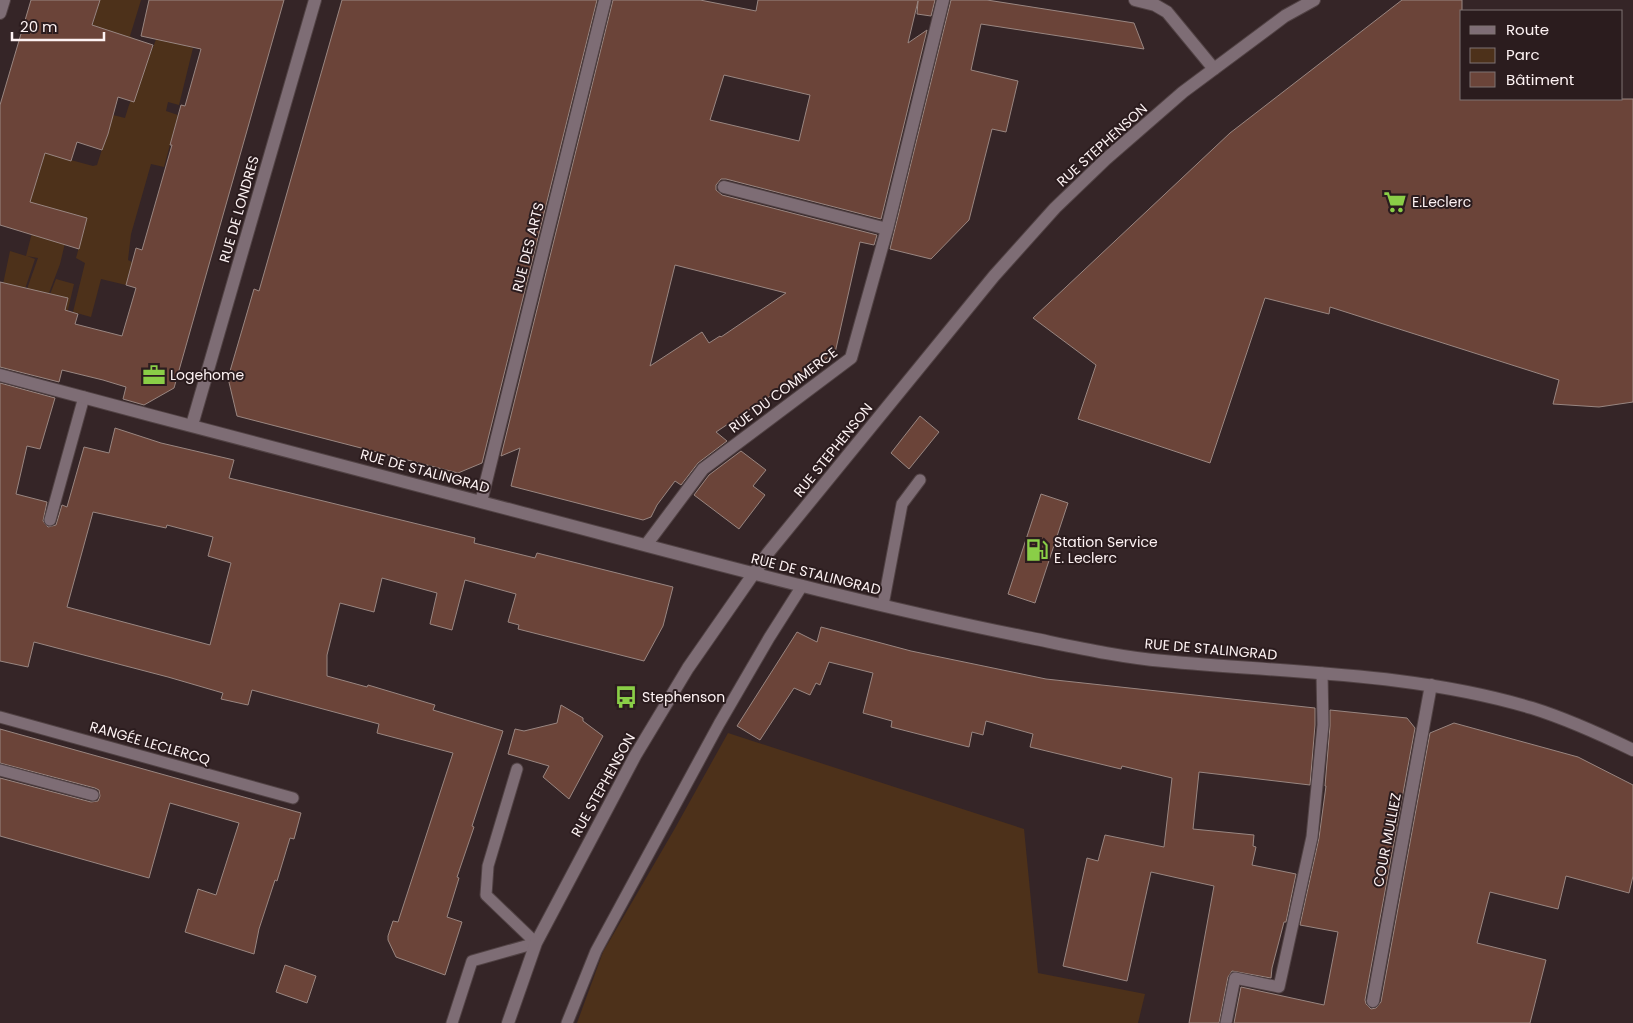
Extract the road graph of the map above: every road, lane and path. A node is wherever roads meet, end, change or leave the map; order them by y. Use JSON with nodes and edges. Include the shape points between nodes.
{"nodes":[{"id":1,"x":4,"y":0,"type":"edge"},
{"id":2,"x":315,"y":0,"type":"edge"},
{"id":3,"x":605,"y":0,"type":"edge"},
{"id":4,"x":943,"y":0,"type":"edge"},
{"id":5,"x":1135,"y":0,"type":"edge"},
{"id":6,"x":1314,"y":0,"type":"edge"},
{"id":7,"x":0,"y":13,"type":"edge"},
{"id":8,"x":1214,"y":69,"type":"junction"},
{"id":9,"x":724,"y":187,"type":"dead end"},
{"id":10,"x":887,"y":230,"type":"junction"},
{"id":11,"x":0,"y":375,"type":"edge"},
{"id":12,"x":84,"y":397,"type":"junction"},
{"id":13,"x":192,"y":425,"type":"junction"},
{"id":14,"x":920,"y":480,"type":"dead end"},
{"id":15,"x":481,"y":502,"type":"junction"},
{"id":16,"x":50,"y":520,"type":"dead end"},
{"id":17,"x":646,"y":545,"type":"junction"},
{"id":18,"x":753,"y":574,"type":"junction"},
{"id":19,"x":802,"y":586,"type":"junction"},
{"id":20,"x":883,"y":605,"type":"junction"},
{"id":21,"x":1322,"y":673,"type":"junction"},
{"id":22,"x":1431,"y":685,"type":"junction"},
{"id":23,"x":0,"y":717,"type":"edge"},
{"id":24,"x":1633,"y":750,"type":"edge"},
{"id":25,"x":0,"y":770,"type":"edge"},
{"id":26,"x":517,"y":770,"type":"dead end"},
{"id":27,"x":93,"y":796,"type":"dead end"},
{"id":28,"x":293,"y":798,"type":"dead end"},
{"id":29,"x":536,"y":943,"type":"junction"},
{"id":30,"x":1372,"y":1001,"type":"dead end"},
{"id":31,"x":452,"y":1023,"type":"edge"},
{"id":32,"x":508,"y":1023,"type":"edge"},
{"id":33,"x":567,"y":1023,"type":"edge"},
{"id":34,"x":1226,"y":1023,"type":"edge"}],
"edges":[{"from":1,"to":7,"type":"street"},
{"from":2,"to":13,"type":"street","name":"RUE DE LONDRES"},
{"from":3,"to":15,"type":"street","name":"RUE DES ARTS"},
{"from":4,"to":10,"type":"street","name":"RUE DU COMMERCE"},
{"from":5,"to":8,"type":"street","via":[[1167,12]]},
{"from":6,"to":8,"type":"street","name":"RUE STEPHENSON","via":[[1285,16]]},
{"from":8,"to":18,"type":"street","name":"RUE STEPHENSON","via":[[1183,92],[1080,183],[1028,238]]},
{"from":9,"to":10,"type":"street"},
{"from":10,"to":17,"type":"street","name":"RUE DU COMMERCE","via":[[851,358],[702,469]]},
{"from":11,"to":12,"type":"street","name":"RUE DE STALINGRAD"},
{"from":12,"to":13,"type":"street","name":"RUE DE STALINGRAD"},
{"from":12,"to":16,"type":"lane"},
{"from":13,"to":15,"type":"street","name":"RUE DE STALINGRAD"},
{"from":14,"to":20,"type":"lane","via":[[902,504]]},
{"from":15,"to":17,"type":"street","name":"RUE DE STALINGRAD"},
{"from":17,"to":18,"type":"street","name":"RUE DE STALINGRAD"},
{"from":18,"to":19,"type":"street","name":"RUE DE STALINGRAD"},
{"from":18,"to":29,"type":"street","name":"RUE STEPHENSON","via":[[672,693]]},
{"from":19,"to":20,"type":"street","name":"RUE DE STALINGRAD"},
{"from":19,"to":33,"type":"lane","via":[[719,724],[600,942]]},
{"from":20,"to":21,"type":"street","name":"RUE DE STALINGRAD","via":[[1017,635],[1160,661]]},
{"from":21,"to":22,"type":"street","name":"RUE DE STALINGRAD"},
{"from":21,"to":34,"type":"lane","via":[[1323,725],[1312,837],[1279,987],[1235,978]]},
{"from":22,"to":24,"type":"street","name":"RUE DE STALINGRAD","via":[[1557,716]]},
{"from":22,"to":30,"type":"street","name":"COUR MULLIEZ"},
{"from":23,"to":28,"type":"lane","name":"RANGÉE LECLERCQ"},
{"from":25,"to":27,"type":"lane"},
{"from":26,"to":29,"type":"lane","via":[[488,866],[486,895]]},
{"from":29,"to":31,"type":"lane","via":[[472,961]]},
{"from":29,"to":32,"type":"street","name":"RUE STEPHENSON"}]}
